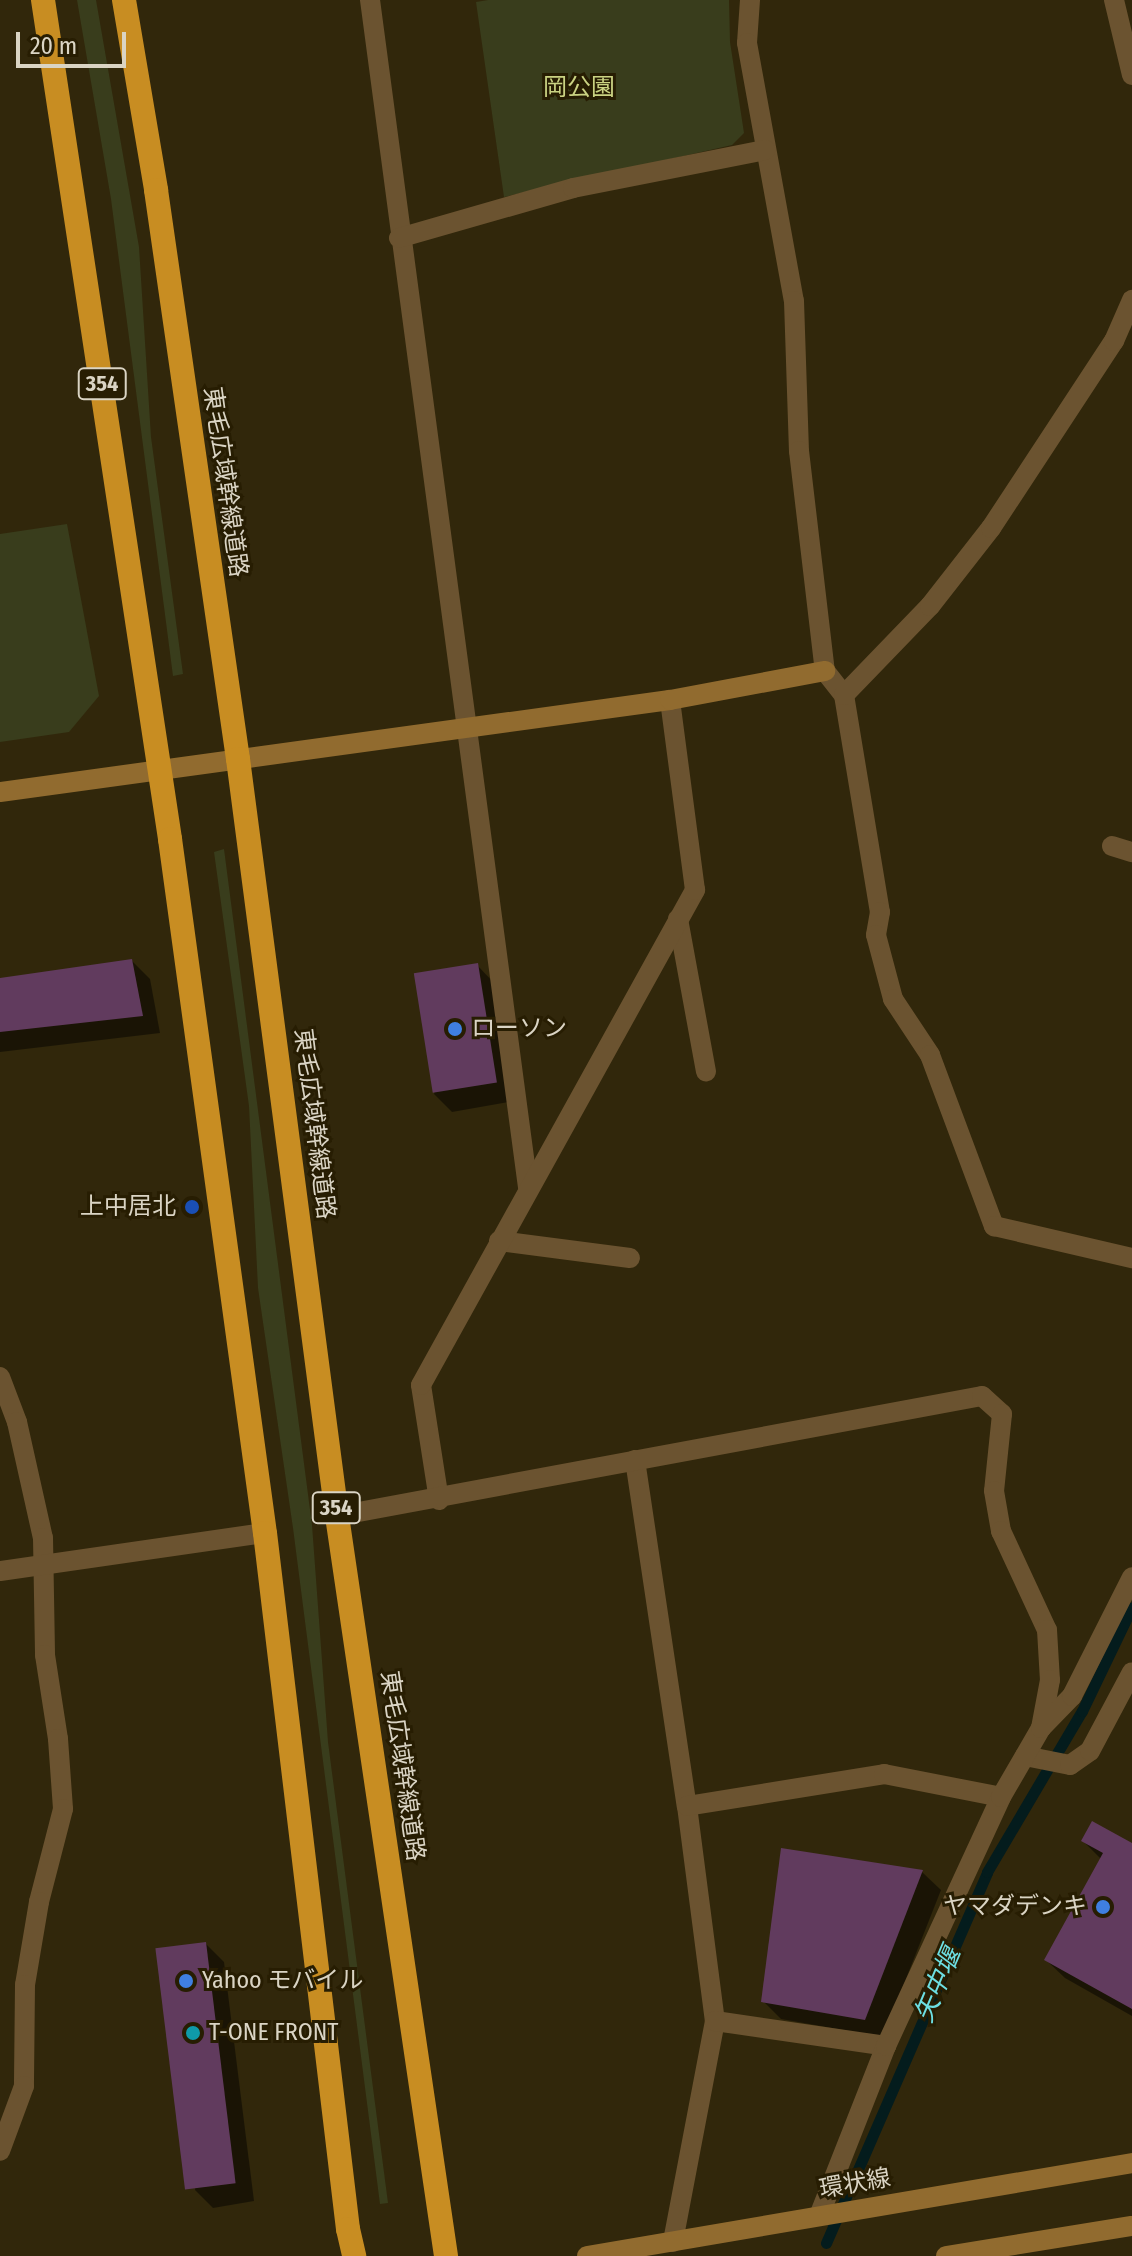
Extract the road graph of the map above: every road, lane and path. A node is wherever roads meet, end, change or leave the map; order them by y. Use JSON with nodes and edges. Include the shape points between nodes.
{"nodes":[{"id":1,"x":43,"y":0,"type":"edge"},
{"id":2,"x":124,"y":0,"type":"edge"},
{"id":3,"x":370,"y":0,"type":"edge"},
{"id":4,"x":750,"y":0,"type":"edge"},
{"id":5,"x":1114,"y":0,"type":"edge"},
{"id":6,"x":1132,"y":75,"type":"edge"},
{"id":7,"x":765,"y":150,"type":"junction"},
{"id":8,"x":399,"y":238,"type":"junction"},
{"id":9,"x":1132,"y":300,"type":"edge"},
{"id":10,"x":825,"y":671,"type":"junction"},
{"id":11,"x":844,"y":695,"type":"junction"},
{"id":12,"x":670,"y":700,"type":"junction"},
{"id":13,"x":469,"y":727,"type":"junction"},
{"id":14,"x":238,"y":759,"type":"junction"},
{"id":15,"x":160,"y":769,"type":"junction"},
{"id":16,"x":0,"y":792,"type":"edge"},
{"id":17,"x":678,"y":919,"type":"junction"},
{"id":18,"x":706,"y":1071,"type":"dead end"},
{"id":19,"x":528,"y":1188,"type":"junction"},
{"id":20,"x":499,"y":1241,"type":"junction"},
{"id":21,"x":630,"y":1258,"type":"dead end"},
{"id":22,"x":1132,"y":1258,"type":"edge"},
{"id":23,"x":0,"y":1377,"type":"edge"},
{"id":24,"x":635,"y":1460,"type":"junction"},
{"id":25,"x":439,"y":1500,"type":"junction"},
{"id":26,"x":337,"y":1516,"type":"junction"},
{"id":27,"x":265,"y":1533,"type":"junction"},
{"id":28,"x":43,"y":1563,"type":"junction"},
{"id":29,"x":0,"y":1571,"type":"edge"},
{"id":30,"x":1132,"y":1577,"type":"edge"},
{"id":31,"x":1132,"y":1672,"type":"edge"},
{"id":32,"x":1041,"y":1728,"type":"junction"},
{"id":33,"x":1030,"y":1757,"type":"junction"},
{"id":34,"x":1001,"y":1797,"type":"junction"},
{"id":35,"x":687,"y":1806,"type":"junction"},
{"id":36,"x":715,"y":2021,"type":"junction"},
{"id":37,"x":886,"y":2046,"type":"junction"},
{"id":38,"x":0,"y":2151,"type":"edge"},
{"id":39,"x":1132,"y":2163,"type":"edge"},
{"id":40,"x":819,"y":2216,"type":"junction"},
{"id":41,"x":1132,"y":2226,"type":"edge"},
{"id":42,"x":673,"y":2242,"type":"junction"},
{"id":43,"x":354,"y":2256,"type":"edge"},
{"id":44,"x":446,"y":2256,"type":"edge"},
{"id":45,"x":587,"y":2256,"type":"edge"},
{"id":46,"x":946,"y":2256,"type":"edge"}],
"edges":[{"from":1,"to":15,"type":"highway","number":"354"},
{"from":2,"to":14,"type":"highway","name":"東毛広域幹線道路","number":"354"},
{"from":3,"to":8,"type":"street"},
{"from":4,"to":7,"type":"street","via":[[747,43]]},
{"from":5,"to":6,"type":"street"},
{"from":7,"to":8,"type":"street","via":[[573,188]]},
{"from":7,"to":10,"type":"street","via":[[794,301],[799,451]]},
{"from":8,"to":13,"type":"street"},
{"from":9,"to":11,"type":"street","via":[[1114,341],[991,528],[930,606]]},
{"from":10,"to":11,"type":"street"},
{"from":10,"to":12,"type":"street"},
{"from":11,"to":22,"type":"street","via":[[880,912],[876,935],[893,999],[930,1055],[994,1226]]},
{"from":12,"to":13,"type":"street"},
{"from":12,"to":17,"type":"street","via":[[695,890]]},
{"from":13,"to":14,"type":"street"},
{"from":13,"to":19,"type":"street"},
{"from":14,"to":15,"type":"street"},
{"from":14,"to":26,"type":"highway","name":"東毛広域幹線道路","number":"354"},
{"from":15,"to":16,"type":"street"},
{"from":15,"to":27,"type":"highway","number":"354"},
{"from":17,"to":18,"type":"street"},
{"from":17,"to":19,"type":"street"},
{"from":19,"to":20,"type":"street"},
{"from":20,"to":21,"type":"street"},
{"from":20,"to":25,"type":"street","via":[[421,1385]]},
{"from":23,"to":28,"type":"street","via":[[20,1436],[43,1538]]},
{"from":24,"to":25,"type":"street"},
{"from":24,"to":32,"type":"street","via":[[982,1396],[1002,1414],[994,1491],[1001,1531],[1047,1630],[1050,1680]]},
{"from":24,"to":35,"type":"street"},
{"from":25,"to":26,"type":"street"},
{"from":26,"to":44,"type":"highway","name":"東毛広域幹線道路","number":"354"},
{"from":27,"to":28,"type":"street"},
{"from":27,"to":43,"type":"highway","number":"354"},
{"from":28,"to":29,"type":"street"},
{"from":28,"to":38,"type":"street","via":[[45,1655],[63,1809],[25,1985],[24,2086]]},
{"from":30,"to":32,"type":"street","via":[[1072,1696]]},
{"from":31,"to":33,"type":"street","via":[[1090,1751],[1070,1765]]},
{"from":32,"to":33,"type":"street"},
{"from":33,"to":34,"type":"street"},
{"from":34,"to":35,"type":"street","via":[[884,1774]]},
{"from":34,"to":37,"type":"street"},
{"from":35,"to":36,"type":"street"},
{"from":36,"to":37,"type":"street"},
{"from":36,"to":42,"type":"street"},
{"from":37,"to":40,"type":"street"},
{"from":39,"to":40,"type":"street","name":"環状線"},
{"from":40,"to":42,"type":"street","name":"環状線"},
{"from":41,"to":46,"type":"street"},
{"from":42,"to":45,"type":"street","name":"環状線"}]}
